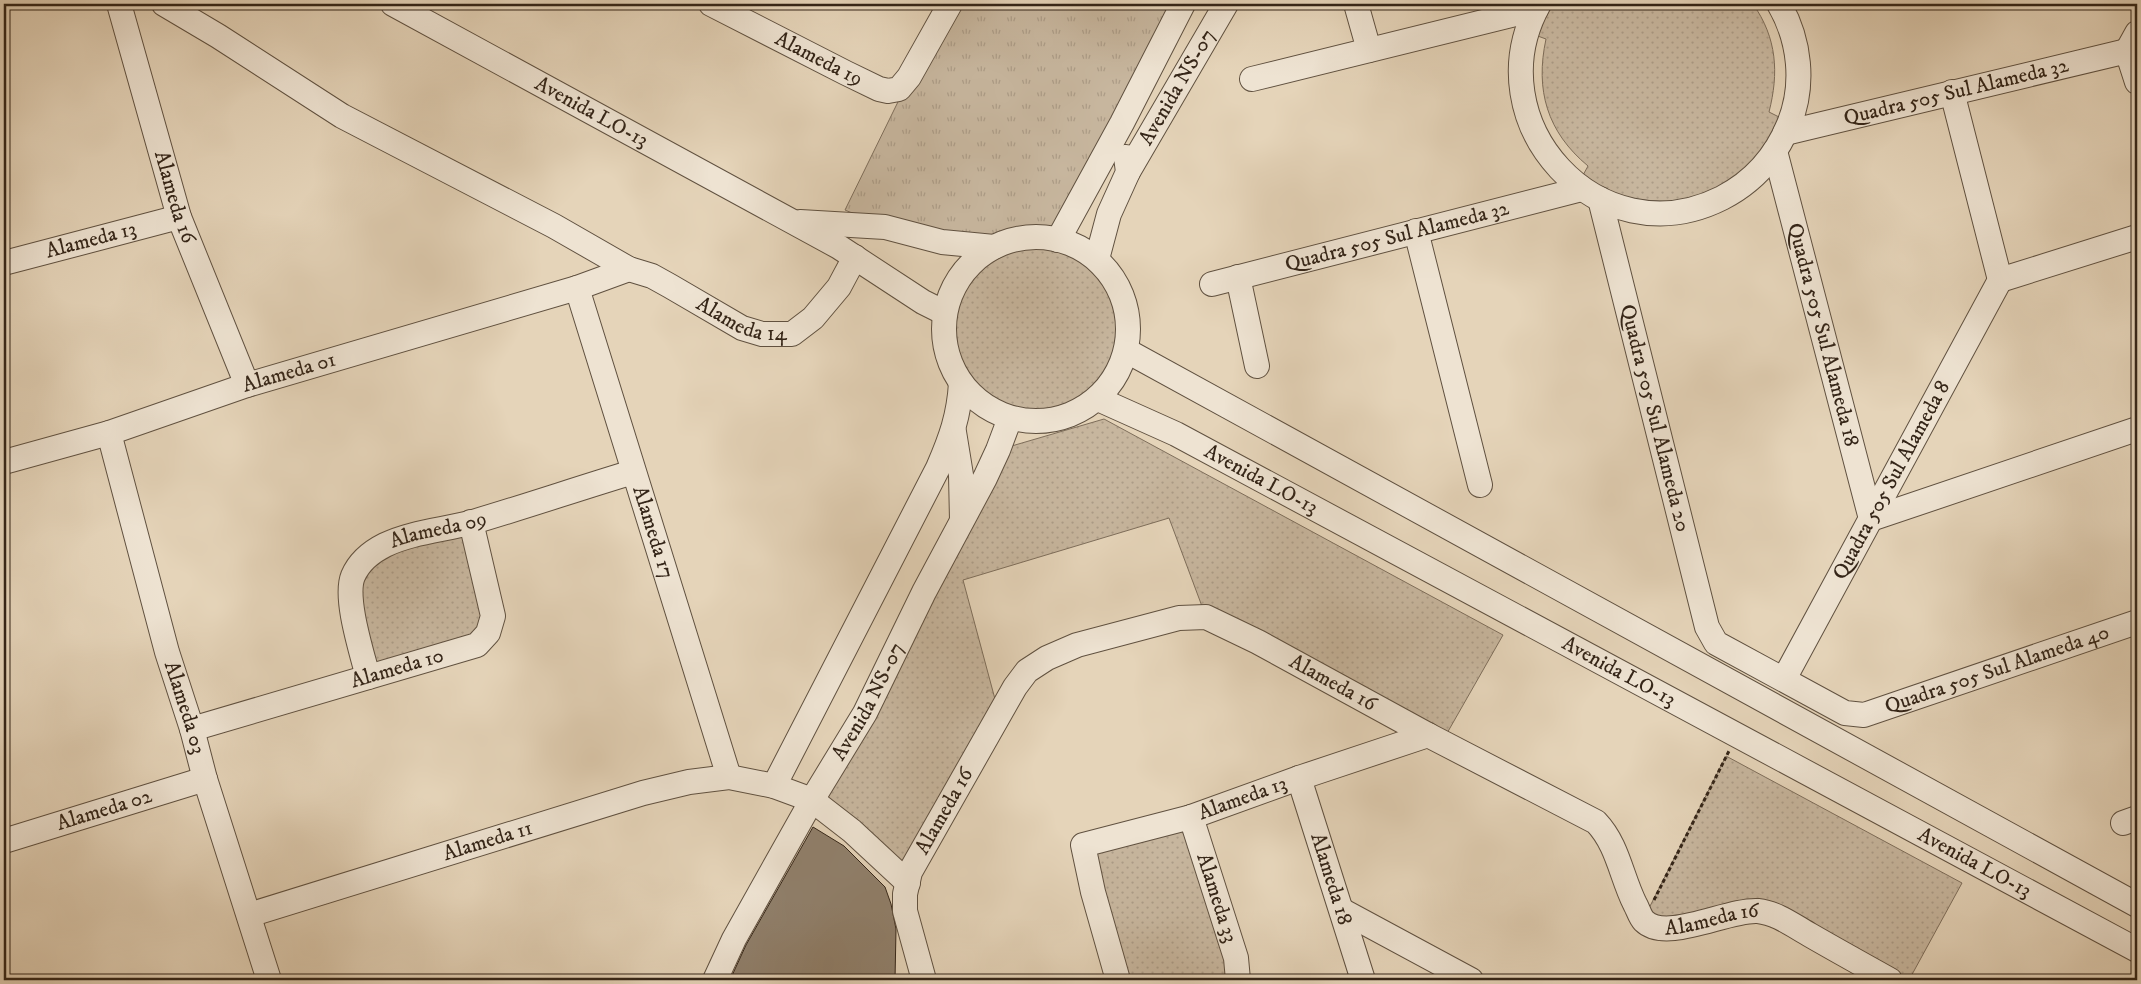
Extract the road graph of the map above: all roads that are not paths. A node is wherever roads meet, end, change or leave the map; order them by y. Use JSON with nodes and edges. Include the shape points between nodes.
{"nodes":[{"id":1,"x":118,"y":4,"type":"edge"},
{"id":2,"x":164,"y":4,"type":"edge"},
{"id":3,"x":393,"y":4,"type":"edge"},
{"id":4,"x":711,"y":4,"type":"edge"},
{"id":5,"x":950,"y":4,"type":"edge"},
{"id":6,"x":1183,"y":4,"type":"edge"},
{"id":7,"x":1226,"y":4,"type":"edge"},
{"id":8,"x":1356,"y":4,"type":"edge"},
{"id":9,"x":1779,"y":4,"type":"edge"},
{"id":10,"x":1537,"y":6,"type":"edge"},
{"id":11,"x":737,"y":10,"type":"edge"},
{"id":12,"x":1492,"y":20,"type":"junction"},
{"id":13,"x":1525,"y":37,"type":"junction"},
{"id":14,"x":2132,"y":42,"type":"edge"},
{"id":15,"x":1369,"y":50,"type":"junction"},
{"id":16,"x":1252,"y":79,"type":"dead end"},
{"id":17,"x":2137,"y":82,"type":"edge"},
{"id":18,"x":1952,"y":92,"type":"junction"},
{"id":19,"x":1797,"y":98,"type":"junction"},
{"id":20,"x":1829,"y":122,"type":"junction"},
{"id":21,"x":1122,"y":123,"type":"junction"},
{"id":22,"x":1780,"y":142,"type":"junction"},
{"id":23,"x":1555,"y":165,"type":"junction"},
{"id":24,"x":1128,"y":172,"type":"junction"},
{"id":25,"x":1757,"y":173,"type":"junction"},
{"id":26,"x":1785,"y":188,"type":"junction"},
{"id":27,"x":1591,"y":194,"type":"junction"},
{"id":28,"x":1540,"y":200,"type":"junction"},
{"id":29,"x":1627,"y":208,"type":"junction"},
{"id":30,"x":179,"y":217,"type":"junction"},
{"id":31,"x":791,"y":221,"type":"junction"},
{"id":32,"x":1416,"y":231,"type":"junction"},
{"id":33,"x":2137,"y":237,"type":"edge"},
{"id":34,"x":1058,"y":240,"type":"junction"},
{"id":35,"x":1612,"y":245,"type":"junction"},
{"id":36,"x":994,"y":247,"type":"junction"},
{"id":37,"x":855,"y":256,"type":"junction"},
{"id":38,"x":1097,"y":259,"type":"junction"},
{"id":39,"x":4,"y":263,"type":"edge"},
{"id":40,"x":629,"y":269,"type":"junction"},
{"id":41,"x":1238,"y":277,"type":"junction"},
{"id":42,"x":2000,"y":280,"type":"junction"},
{"id":43,"x":1212,"y":284,"type":"dead end"},
{"id":44,"x":577,"y":288,"type":"junction"},
{"id":45,"x":945,"y":313,"type":"junction"},
{"id":46,"x":1127,"y":352,"type":"junction"},
{"id":47,"x":1257,"y":366,"type":"dead end"},
{"id":48,"x":961,"y":383,"type":"junction"},
{"id":49,"x":246,"y":385,"type":"junction"},
{"id":50,"x":1098,"y":400,"type":"junction"},
{"id":51,"x":1010,"y":418,"type":"junction"},
{"id":52,"x":2137,"y":429,"type":"edge"},
{"id":53,"x":954,"y":432,"type":"junction"},
{"id":54,"x":109,"y":433,"type":"junction"},
{"id":55,"x":4,"y":462,"type":"edge"},
{"id":56,"x":633,"y":472,"type":"junction"},
{"id":57,"x":1480,"y":486,"type":"dead end"},
{"id":58,"x":1871,"y":519,"type":"junction"},
{"id":59,"x":471,"y":522,"type":"junction"},
{"id":60,"x":962,"y":522,"type":"junction"},
{"id":61,"x":2137,"y":622,"type":"edge"},
{"id":62,"x":368,"y":677,"type":"junction"},
{"id":63,"x":1784,"y":680,"type":"junction"},
{"id":64,"x":192,"y":729,"type":"junction"},
{"id":65,"x":1428,"y":735,"type":"junction"},
{"id":66,"x":729,"y":777,"type":"junction"},
{"id":67,"x":1299,"y":778,"type":"junction"},
{"id":68,"x":205,"y":779,"type":"junction"},
{"id":69,"x":774,"y":786,"type":"junction"},
{"id":70,"x":812,"y":800,"type":"junction"},
{"id":71,"x":1191,"y":817,"type":"junction"},
{"id":72,"x":4,"y":841,"type":"edge"},
{"id":73,"x":908,"y":883,"type":"junction"},
{"id":74,"x":2137,"y":906,"type":"edge"},
{"id":75,"x":1343,"y":911,"type":"junction"},
{"id":76,"x":249,"y":915,"type":"junction"},
{"id":77,"x":2137,"y":950,"type":"edge"},
{"id":78,"x":274,"y":977,"type":"edge"},
{"id":79,"x":715,"y":980,"type":"edge"},
{"id":80,"x":924,"y":980,"type":"edge"},
{"id":81,"x":1118,"y":980,"type":"edge"},
{"id":82,"x":1238,"y":980,"type":"edge"},
{"id":83,"x":1363,"y":980,"type":"edge"},
{"id":84,"x":1472,"y":980,"type":"edge"},
{"id":85,"x":1890,"y":980,"type":"edge"}],
"edges":[{"from":1,"to":30,"type":"street","name":"Alameda 16"},
{"from":2,"to":40,"type":"street","name":"Alameda 14","via":[[342,116],[554,226]]},
{"from":3,"to":31,"type":"street","name":"Avenida LO-13"},
{"from":4,"to":11,"type":"street","name":"Alameda 19"},
{"from":5,"to":11,"type":"street","name":"Alameda 19","via":[[905,84],[888,91],[870,85]]},
{"from":6,"to":21,"type":"street","name":"Avenida NS-07"},
{"from":7,"to":24,"type":"street","name":"Avenida NS-07"},
{"from":8,"to":15,"type":"street"},
{"from":9,"to":19,"type":"street","via":[[1792,30],[1797,51]]},
{"from":10,"to":12,"type":"street"},
{"from":10,"to":13,"type":"street"},
{"from":12,"to":13,"type":"street","via":[[1511,26]]},
{"from":12,"to":15,"type":"street"},
{"from":13,"to":23,"type":"street","via":[[1520,71],[1524,104],[1532,130]]},
{"from":14,"to":17,"type":"street"},
{"from":14,"to":18,"type":"street","name":"Quadra 505 Sul Alameda 32"},
{"from":15,"to":16,"type":"street"},
{"from":18,"to":20,"type":"street","name":"Quadra 505 Sul Alameda 32"},
{"from":18,"to":42,"type":"street"},
{"from":19,"to":20,"type":"street","via":[[1813,116]]},
{"from":19,"to":22,"type":"street"},
{"from":20,"to":22,"type":"street","name":"Quadra 505 Sul Alameda 32"},
{"from":21,"to":24,"type":"street","name":"Avenida NS-07"},
{"from":21,"to":34,"type":"street","name":"Avenida NS-07"},
{"from":22,"to":25,"type":"street"},
{"from":22,"to":26,"type":"street","name":"Quadra 505 Sul Alameda 18"},
{"from":23,"to":27,"type":"street"},
{"from":23,"to":28,"type":"street","via":[[1550,186]]},
{"from":24,"to":38,"type":"street","name":"Avenida NS-07","via":[[1109,214]]},
{"from":25,"to":26,"type":"street","via":[[1773,176]]},
{"from":25,"to":29,"type":"street","via":[[1729,194],[1697,208],[1662,212]]},
{"from":26,"to":58,"type":"street","name":"Quadra 505 Sul Alameda 18"},
{"from":27,"to":28,"type":"street","name":"Quadra 505 Sul Alameda 32"},
{"from":27,"to":29,"type":"street"},
{"from":27,"to":35,"type":"street","name":"Quadra 505 Sul Alameda 20"},
{"from":28,"to":32,"type":"street","name":"Quadra 505 Sul Alameda 32"},
{"from":29,"to":35,"type":"street","via":[[1617,224]]},
{"from":30,"to":39,"type":"street","name":"Alameda 13"},
{"from":30,"to":49,"type":"street","name":"Alameda 16"},
{"from":31,"to":36,"type":"street","name":"Avenida LO-13","via":[[885,227],[942,242]]},
{"from":31,"to":37,"type":"street","name":"Avenida LO-13"},
{"from":32,"to":41,"type":"street","name":"Quadra 505 Sul Alameda 32"},
{"from":32,"to":57,"type":"street"},
{"from":33,"to":42,"type":"street"},
{"from":34,"to":36,"type":"street","via":[[1022,238]]},
{"from":34,"to":38,"type":"street"},
{"from":35,"to":63,"type":"street","name":"Quadra 505 Sul Alameda 20","via":[[1711,636],[1716,642]]},
{"from":36,"to":45,"type":"street","via":[[964,271],[954,287]]},
{"from":37,"to":40,"type":"street","name":"Alameda 14","via":[[834,293],[814,318],[792,334],[762,334],[742,328],[652,276]]},
{"from":37,"to":45,"type":"street","name":"Avenida LO-13"},
{"from":38,"to":46,"type":"street","via":[[1113,278],[1124,301],[1129,326]]},
{"from":40,"to":44,"type":"street","name":"Alameda 01"},
{"from":41,"to":43,"type":"street","name":"Quadra 505 Sul Alameda 32"},
{"from":41,"to":47,"type":"street"},
{"from":42,"to":58,"type":"street","name":"Quadra 505 Sul Alameda 8"},
{"from":44,"to":49,"type":"street","name":"Alameda 01"},
{"from":44,"to":56,"type":"street","name":"Alameda 17"},
{"from":45,"to":48,"type":"street","via":[[945,345]]},
{"from":46,"to":50,"type":"street","via":[[1110,386]]},
{"from":46,"to":74,"type":"street","name":"Avenida LO-13"},
{"from":48,"to":51,"type":"street","via":[[986,406]]},
{"from":48,"to":53,"type":"street","name":"Avenida NS-07"},
{"from":49,"to":54,"type":"street","name":"Alameda 01"},
{"from":50,"to":51,"type":"street","via":[[1071,415],[1041,422]]},
{"from":50,"to":77,"type":"street","name":"Avenida LO-13","via":[[1176,434]]},
{"from":51,"to":60,"type":"street","name":"Avenida NS-07","via":[[995,457]]},
{"from":52,"to":58,"type":"street"},
{"from":53,"to":60,"type":"street"},
{"from":53,"to":69,"type":"street","name":"Avenida NS-07"},
{"from":54,"to":55,"type":"street","name":"Alameda 01"},
{"from":54,"to":64,"type":"street","name":"Alameda 03","via":[[166,652]]},
{"from":56,"to":59,"type":"street","name":"Alameda 09"},
{"from":56,"to":66,"type":"street","name":"Alameda 17"},
{"from":58,"to":63,"type":"street","name":"Quadra 505 Sul Alameda 8"},
{"from":59,"to":62,"type":"street","name":"Alameda 09","via":[[386,544],[362,561],[353,576],[350,600]]},
{"from":59,"to":62,"type":"street","name":"Alameda 10","via":[[493,616],[484,640],[477,646]]},
{"from":60,"to":70,"type":"street","name":"Avenida NS-07","via":[[865,713]]},
{"from":61,"to":63,"type":"street","name":"Quadra 505 Sul Alameda 40","via":[[1870,714],[1857,716],[1845,713]]},
{"from":62,"to":64,"type":"street","name":"Alameda 10"},
{"from":64,"to":68,"type":"street","name":"Alameda 03"},
{"from":65,"to":67,"type":"street","name":"Alameda 13"},
{"from":65,"to":73,"type":"street","name":"Alameda 16","via":[[1258,642],[1206,618],[1178,618],[1077,645],[1046,658],[1027,671],[1015,687],[919,855]]},
{"from":65,"to":85,"type":"street","name":"Alameda 16","via":[[1596,822],[1607,834],[1643,920],[1655,928],[1670,929],[1746,912],[1770,914]]},
{"from":66,"to":69,"type":"street","name":"Alameda 11"},
{"from":66,"to":76,"type":"street","name":"Alameda 11","via":[[643,793]]},
{"from":67,"to":71,"type":"street","name":"Alameda 13"},
{"from":67,"to":75,"type":"street","name":"Alameda 18"},
{"from":68,"to":72,"type":"street","name":"Alameda 02"},
{"from":68,"to":76,"type":"street","name":"Alameda 03"},
{"from":69,"to":70,"type":"street","name":"Alameda 11"},
{"from":70,"to":73,"type":"street","name":"Alameda 11","via":[[852,831]]},
{"from":70,"to":79,"type":"street","name":"Avenida NS-07","via":[[734,939]]},
{"from":71,"to":81,"type":"street","name":"Alameda 13","via":[[1083,845]]},
{"from":71,"to":82,"type":"street","name":"Alameda 33","via":[[1236,958]]},
{"from":73,"to":80,"type":"street","name":"Alameda 16","via":[[906,911]]},
{"from":75,"to":83,"type":"street","name":"Alameda 18"},
{"from":75,"to":84,"type":"street"},
{"from":76,"to":78,"type":"street","name":"Alameda 03"}]}
